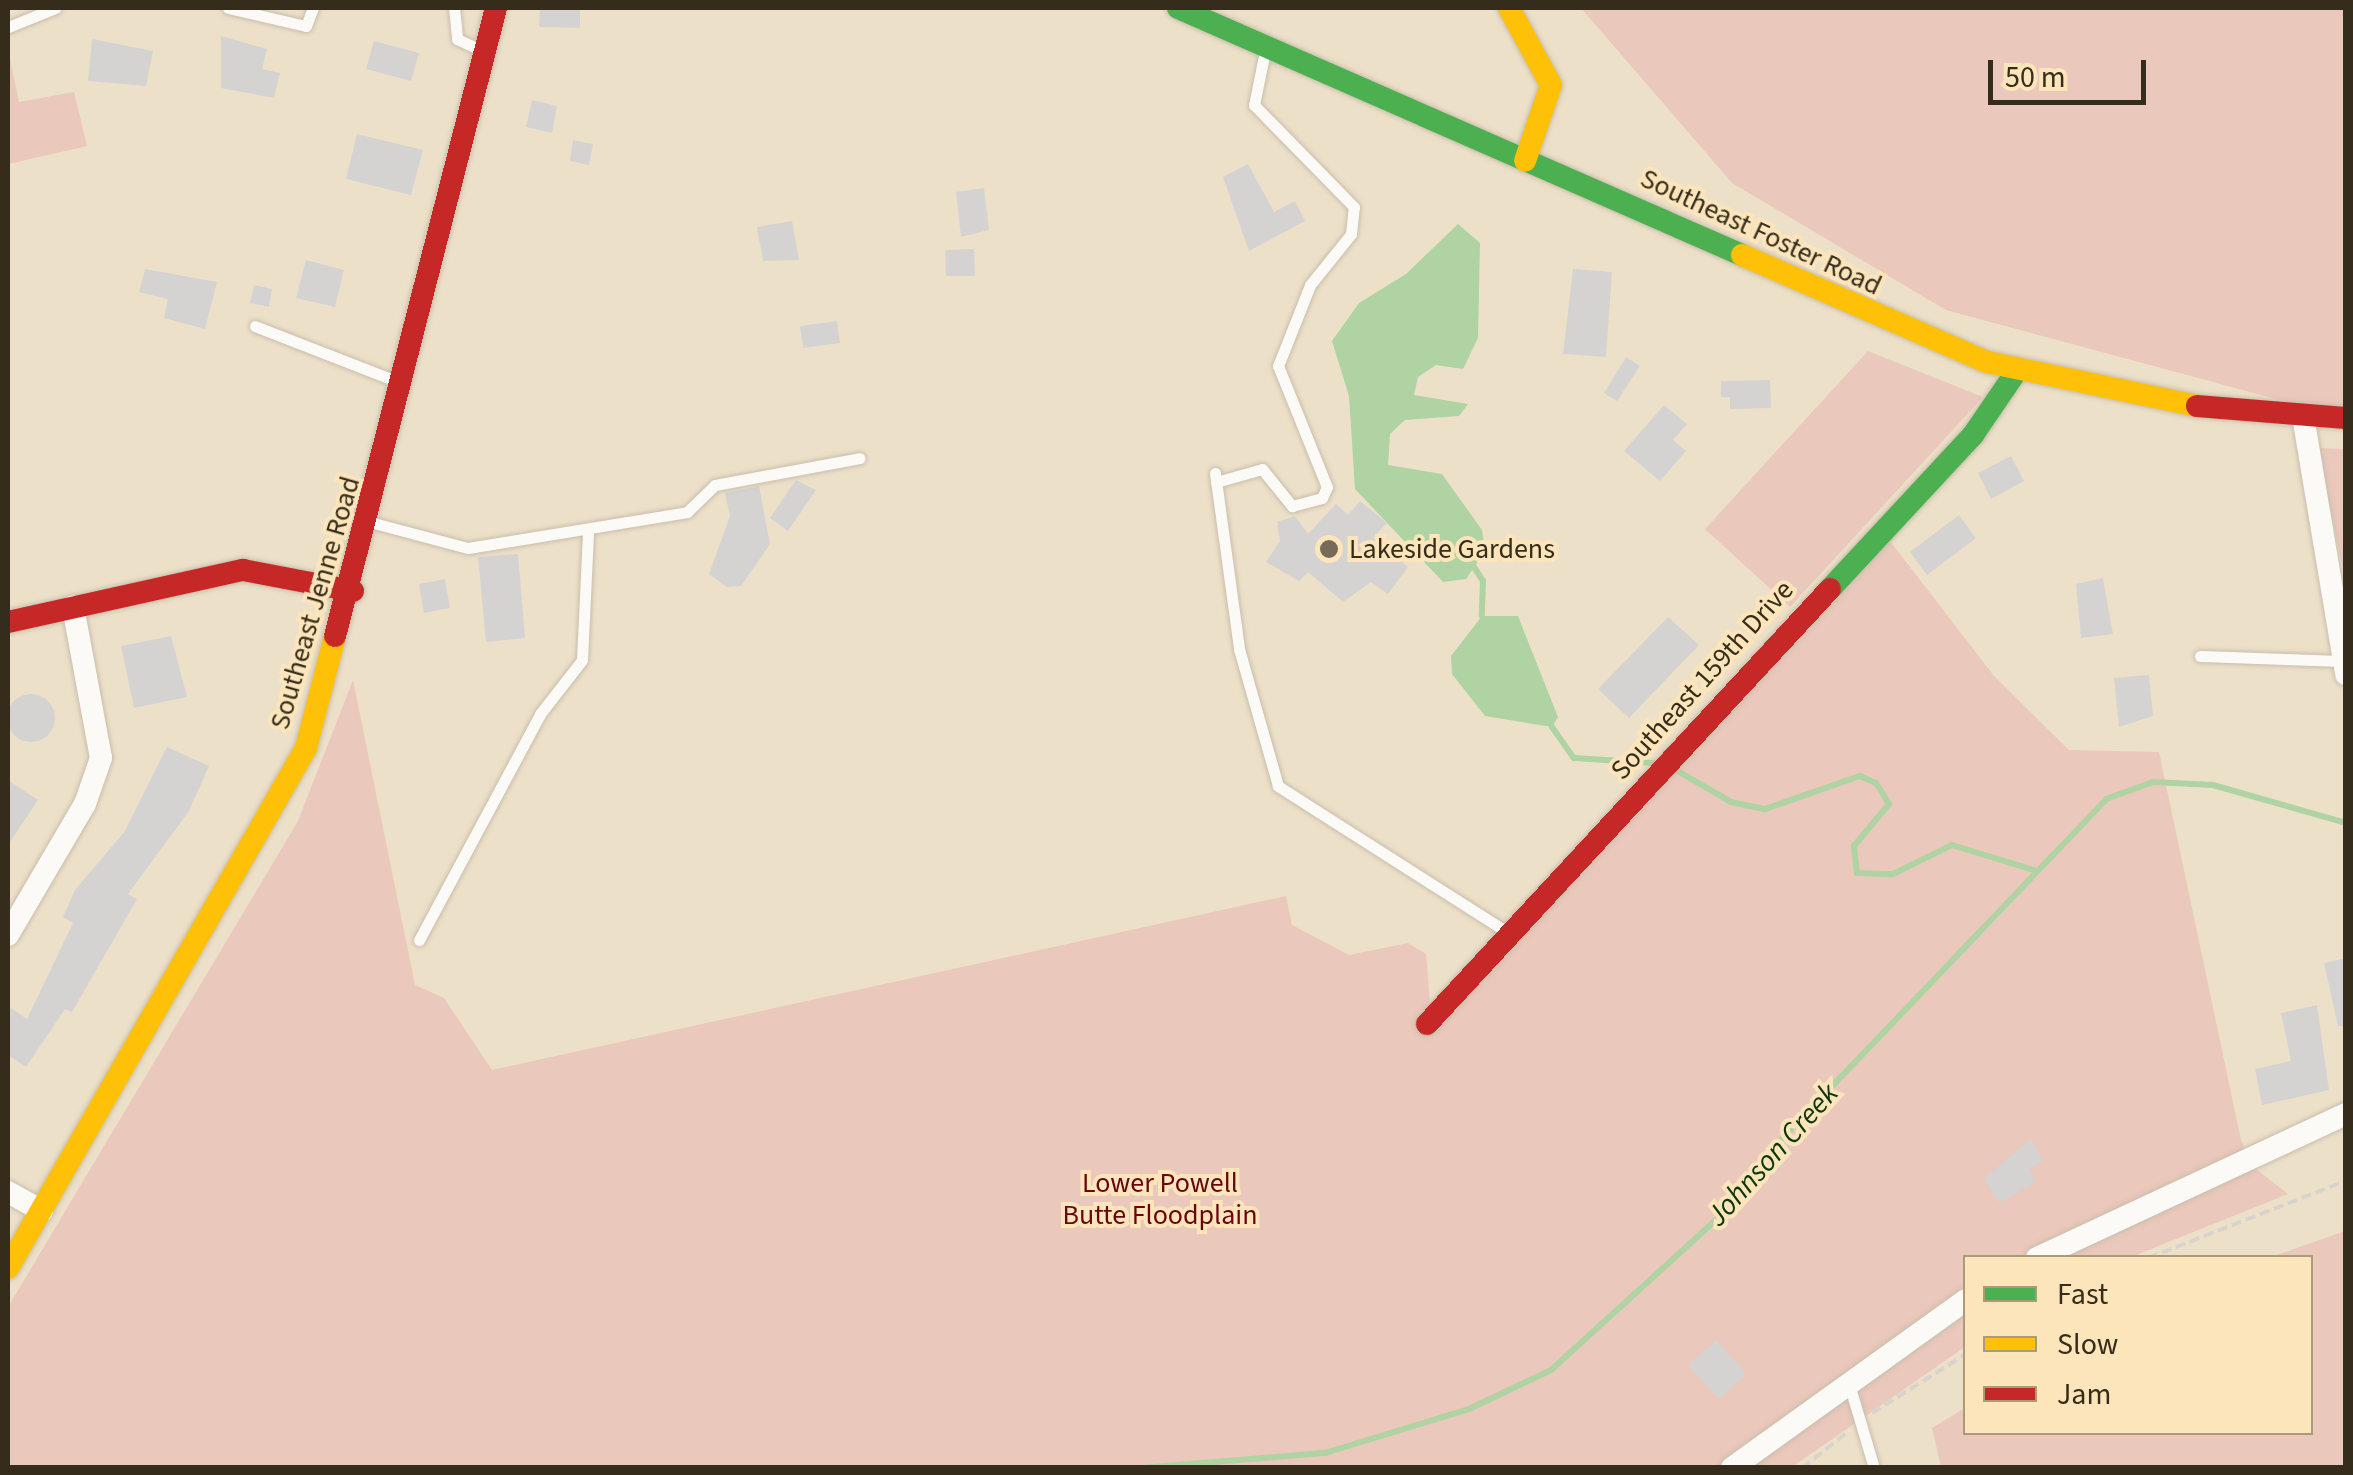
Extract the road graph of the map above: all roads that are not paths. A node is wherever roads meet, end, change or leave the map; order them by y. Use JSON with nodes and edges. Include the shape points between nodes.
{"nodes":[{"id":1,"x":54,"y":8,"type":"edge"},
{"id":2,"x":228,"y":8,"type":"edge"},
{"id":3,"x":313,"y":8,"type":"edge"},
{"id":4,"x":454,"y":8,"type":"edge"},
{"id":5,"x":496,"y":8,"type":"edge"},
{"id":6,"x":1178,"y":8,"type":"edge"},
{"id":7,"x":1510,"y":8,"type":"edge"},
{"id":8,"x":8,"y":27,"type":"edge"},
{"id":9,"x":1266,"y":47,"type":"junction"},
{"id":10,"x":486,"y":51,"type":"junction"},
{"id":11,"x":1525,"y":161,"type":"junction"},
{"id":12,"x":254,"y":326,"type":"dead end"},
{"id":13,"x":2016,"y":372,"type":"junction"},
{"id":14,"x":404,"y":384,"type":"junction"},
{"id":15,"x":2303,"y":416,"type":"junction"},
{"id":16,"x":2346,"y":418,"type":"edge"},
{"id":17,"x":860,"y":458,"type":"dead end"},
{"id":18,"x":370,"y":522,"type":"junction"},
{"id":19,"x":588,"y":532,"type":"junction"},
{"id":20,"x":353,"y":591,"type":"junction"},
{"id":21,"x":73,"y":607,"type":"junction"},
{"id":22,"x":8,"y":622,"type":"edge"},
{"id":23,"x":2200,"y":656,"type":"dead end"},
{"id":24,"x":2344,"y":668,"type":"edge"},
{"id":25,"x":1510,"y":934,"type":"junction"},
{"id":26,"x":8,"y":936,"type":"edge"},
{"id":27,"x":419,"y":940,"type":"dead end"},
{"id":28,"x":1427,"y":1024,"type":"dead end"},
{"id":29,"x":2346,"y":1114,"type":"edge"},
{"id":30,"x":8,"y":1192,"type":"edge"},
{"id":31,"x":42,"y":1211,"type":"junction"},
{"id":32,"x":2043,"y":1255,"type":"edge"},
{"id":33,"x":8,"y":1268,"type":"edge"},
{"id":34,"x":1963,"y":1302,"type":"edge"},
{"id":35,"x":1848,"y":1380,"type":"junction"},
{"id":36,"x":1732,"y":1468,"type":"edge"},
{"id":37,"x":1874,"y":1468,"type":"edge"}],
"edges":[{"from":1,"to":8,"type":"lane"},
{"from":2,"to":3,"type":"lane","via":[[306,26]]},
{"from":4,"to":10,"type":"lane","via":[[457,38]]},
{"from":5,"to":10,"type":"main road","name":"Southeast Jenne Road"},
{"from":6,"to":9,"type":"main road","name":"Southeast Foster Road"},
{"from":7,"to":11,"type":"main road","via":[[1551,84]]},
{"from":9,"to":11,"type":"main road","name":"Southeast Foster Road"},
{"from":9,"to":25,"type":"lane","via":[[1254,104],[1354,207],[1351,234],[1310,285],[1278,366],[1327,487],[1322,498],[1292,506],[1262,468],[1216,477],[1239,649],[1278,786]]},
{"from":10,"to":14,"type":"main road","name":"Southeast Jenne Road"},
{"from":11,"to":13,"type":"main road","name":"Southeast Foster Road"},
{"from":12,"to":14,"type":"lane"},
{"from":13,"to":15,"type":"main road","name":"Southeast Foster Road","via":[[2147,402]]},
{"from":13,"to":25,"type":"main road","name":"Southeast 159th Drive","via":[[1973,436]]},
{"from":14,"to":18,"type":"main road","name":"Southeast Jenne Road"},
{"from":15,"to":16,"type":"main road","name":"Southeast Foster Road"},
{"from":15,"to":24,"type":"street"},
{"from":17,"to":19,"type":"lane","via":[[715,485],[687,512]]},
{"from":18,"to":19,"type":"lane","via":[[468,548]]},
{"from":18,"to":20,"type":"main road","name":"Southeast Jenne Road"},
{"from":19,"to":27,"type":"lane","via":[[582,660],[540,714]]},
{"from":20,"to":21,"type":"main road","via":[[243,570]]},
{"from":20,"to":31,"type":"main road","name":"Southeast Jenne Road","via":[[322,705],[281,800]]},
{"from":21,"to":22,"type":"main road"},
{"from":21,"to":26,"type":"street","via":[[101,758],[86,804]]},
{"from":23,"to":24,"type":"lane"},
{"from":25,"to":28,"type":"main road","name":"Southeast 159th Drive"},
{"from":29,"to":32,"type":"street"},
{"from":30,"to":31,"type":"street"},
{"from":31,"to":33,"type":"main road","name":"Southeast Jenne Road"},
{"from":34,"to":35,"type":"street"},
{"from":35,"to":36,"type":"street"},
{"from":35,"to":37,"type":"lane"}]}
